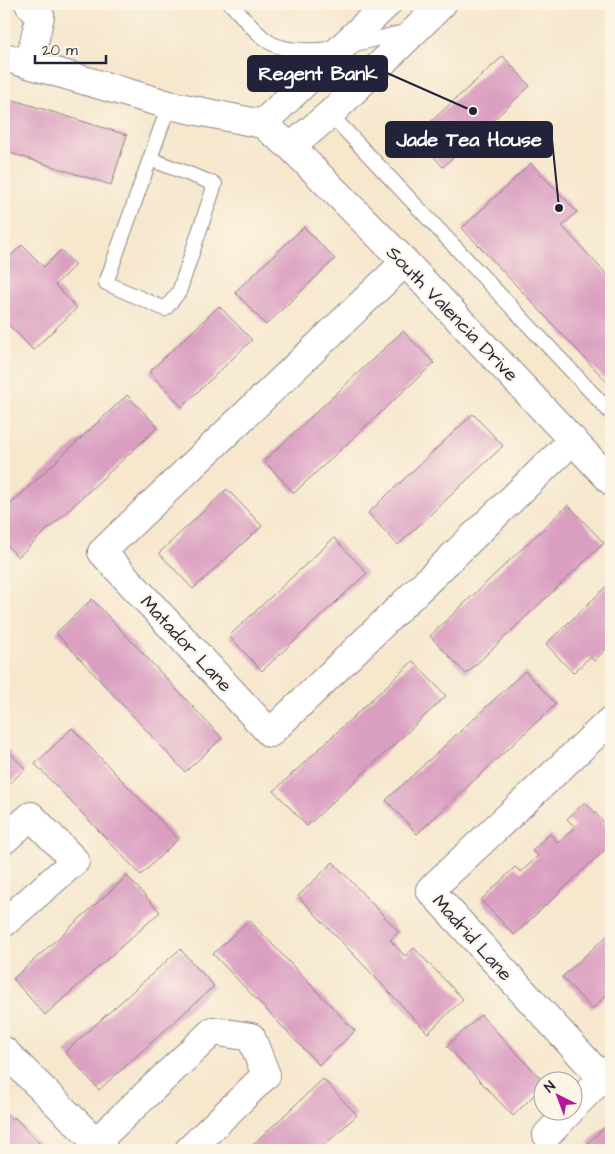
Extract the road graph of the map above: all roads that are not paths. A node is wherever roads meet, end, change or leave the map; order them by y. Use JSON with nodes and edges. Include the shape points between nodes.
{"nodes":[{"id":1,"x":29,"y":4,"type":"edge"},
{"id":2,"x":231,"y":4,"type":"edge"},
{"id":3,"x":387,"y":4,"type":"edge"},
{"id":4,"x":442,"y":4,"type":"edge"},
{"id":5,"x":416,"y":29,"type":"junction"},
{"id":6,"x":343,"y":47,"type":"junction"},
{"id":7,"x":16,"y":61,"type":"edge"},
{"id":8,"x":169,"y":105,"type":"junction"},
{"id":9,"x":330,"y":114,"type":"junction"},
{"id":10,"x":262,"y":124,"type":"junction"},
{"id":11,"x":291,"y":147,"type":"junction"},
{"id":12,"x":150,"y":159,"type":"junction"},
{"id":13,"x":405,"y":262,"type":"junction"},
{"id":14,"x":611,"y":413,"type":"edge"},
{"id":15,"x":574,"y":440,"type":"junction"},
{"id":16,"x":611,"y":481,"type":"edge"},
{"id":17,"x":611,"y":720,"type":"edge"},
{"id":18,"x":4,"y":840,"type":"edge"},
{"id":19,"x":4,"y":922,"type":"edge"},
{"id":20,"x":4,"y":1051,"type":"edge"},
{"id":21,"x":607,"y":1073,"type":"edge"},
{"id":22,"x":582,"y":1098,"type":"edge"},
{"id":23,"x":559,"y":1122,"type":"edge"},
{"id":24,"x":547,"y":1135,"type":"dead end"},
{"id":25,"x":100,"y":1146,"type":"edge"},
{"id":26,"x":189,"y":1150,"type":"edge"}],
"edges":[{"from":1,"to":7,"type":"street","via":[[40,16]]},
{"from":2,"to":6,"type":"lane","via":[[265,40],[278,47],[313,50]]},
{"from":3,"to":6,"type":"street"},
{"from":4,"to":5,"type":"street"},
{"from":5,"to":6,"type":"lane"},
{"from":5,"to":9,"type":"street"},
{"from":6,"to":10,"type":"street"},
{"from":7,"to":8,"type":"street"},
{"from":8,"to":10,"type":"street"},
{"from":8,"to":12,"type":"lane"},
{"from":9,"to":11,"type":"street"},
{"from":9,"to":14,"type":"lane"},
{"from":10,"to":11,"type":"street","name":"South Valencia Drive"},
{"from":11,"to":13,"type":"street","name":"South Valencia Drive"},
{"from":12,"to":12,"type":"lane","via":[[106,283],[164,309],[179,292],[215,184]]},
{"from":13,"to":15,"type":"street","name":"South Valencia Drive"},
{"from":13,"to":15,"type":"street","name":"Matador Lane","via":[[102,552],[270,733]]},
{"from":15,"to":16,"type":"street","name":"South Valencia Drive"},
{"from":17,"to":21,"type":"street","name":"Madrid Lane","via":[[430,890]]},
{"from":18,"to":19,"type":"street","via":[[31,816],[75,861]]},
{"from":20,"to":25,"type":"street"},
{"from":21,"to":22,"type":"street","name":"Madrid Lane"},
{"from":23,"to":24,"type":"street"},
{"from":25,"to":26,"type":"street","via":[[213,1031],[252,1037],[266,1076]]}]}
